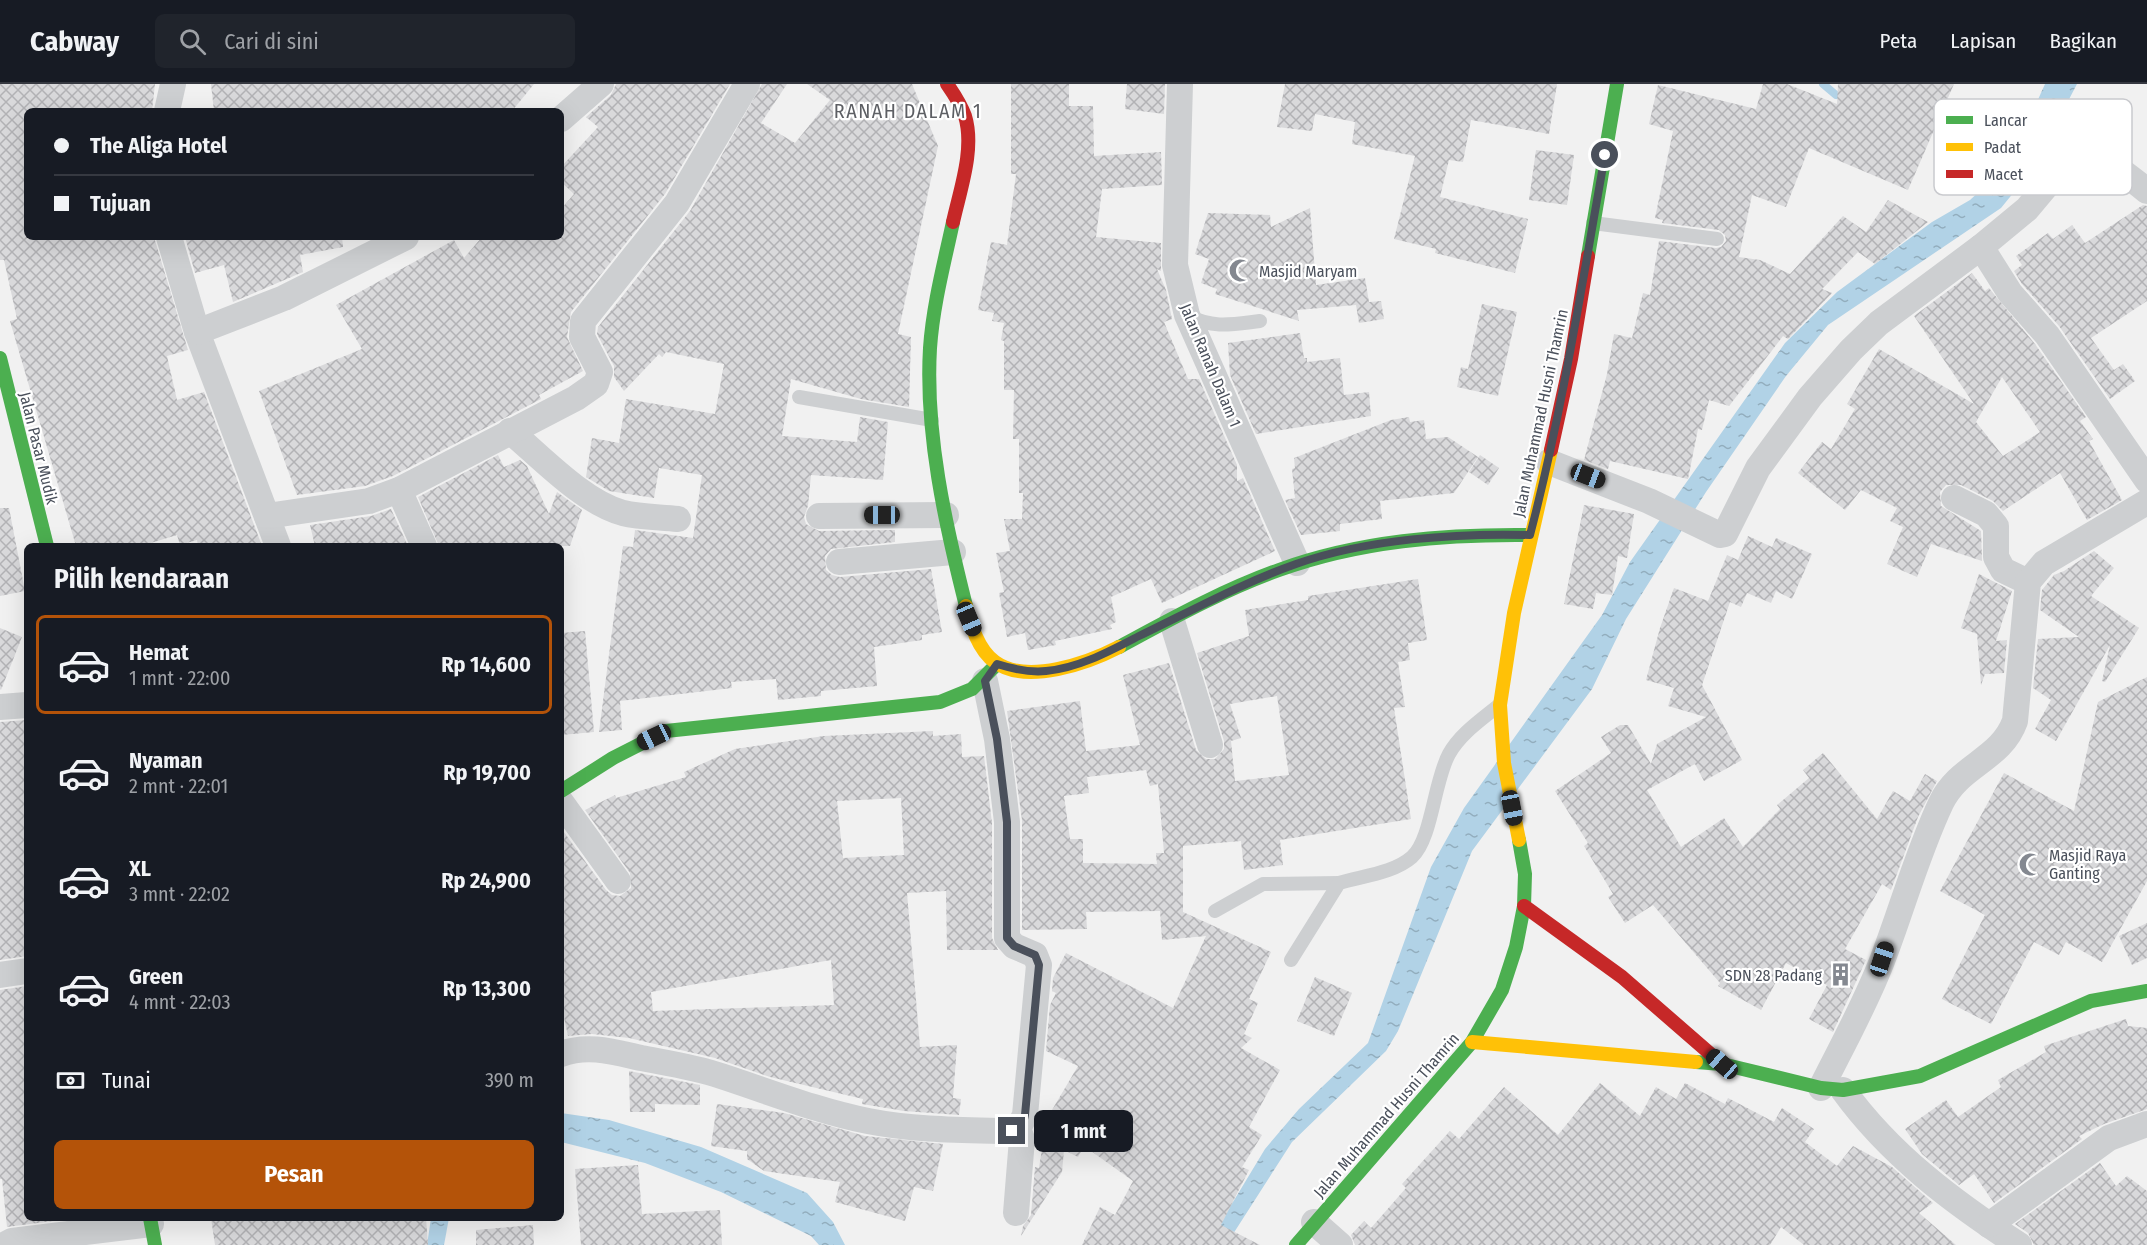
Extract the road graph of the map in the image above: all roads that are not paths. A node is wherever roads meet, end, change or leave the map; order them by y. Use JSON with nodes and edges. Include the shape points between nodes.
{"nodes":[{"id":1,"x":173,"y":84,"type":"edge"},
{"id":2,"x":600,"y":84,"type":"edge"},
{"id":3,"x":747,"y":84,"type":"edge"},
{"id":4,"x":947,"y":84,"type":"edge"},
{"id":5,"x":1180,"y":84,"type":"edge"},
{"id":6,"x":1617,"y":84,"type":"edge"},
{"id":7,"x":168,"y":108,"type":"edge"},
{"id":8,"x":564,"y":115,"type":"edge"},
{"id":9,"x":2132,"y":179,"type":"edge"},
{"id":10,"x":2147,"y":190,"type":"edge"},
{"id":11,"x":2039,"y":195,"type":"edge"},
{"id":12,"x":1593,"y":223,"type":"junction"},
{"id":13,"x":1717,"y":239,"type":"dead end"},
{"id":14,"x":170,"y":240,"type":"edge"},
{"id":15,"x":400,"y":240,"type":"edge"},
{"id":16,"x":1981,"y":247,"type":"junction"},
{"id":17,"x":1187,"y":315,"type":"junction"},
{"id":18,"x":1260,"y":321,"type":"dead end"},
{"id":19,"x":197,"y":332,"type":"junction"},
{"id":20,"x":0,"y":358,"type":"edge"},
{"id":21,"x":799,"y":397,"type":"dead end"},
{"id":22,"x":934,"y":420,"type":"junction"},
{"id":23,"x":510,"y":431,"type":"junction"},
{"id":24,"x":1549,"y":462,"type":"junction"},
{"id":25,"x":2147,"y":480,"type":"edge"},
{"id":26,"x":399,"y":490,"type":"junction"},
{"id":27,"x":1954,"y":498,"type":"dead end"},
{"id":28,"x":2147,"y":502,"type":"edge"},
{"id":29,"x":946,"y":515,"type":"junction"},
{"id":30,"x":267,"y":516,"type":"junction"},
{"id":31,"x":819,"y":516,"type":"dead end"},
{"id":32,"x":678,"y":519,"type":"dead end"},
{"id":33,"x":1530,"y":535,"type":"junction"},
{"id":34,"x":45,"y":543,"type":"edge"},
{"id":35,"x":277,"y":543,"type":"edge"},
{"id":36,"x":423,"y":543,"type":"edge"},
{"id":37,"x":953,"y":552,"type":"junction"},
{"id":38,"x":839,"y":562,"type":"dead end"},
{"id":39,"x":1297,"y":563,"type":"junction"},
{"id":40,"x":2028,"y":582,"type":"junction"},
{"id":41,"x":1172,"y":621,"type":"junction"},
{"id":42,"x":991,"y":673,"type":"junction"},
{"id":43,"x":24,"y":705,"type":"edge"},
{"id":44,"x":1500,"y":705,"type":"junction"},
{"id":45,"x":0,"y":706,"type":"edge"},
{"id":46,"x":1210,"y":745,"type":"dead end"},
{"id":47,"x":564,"y":789,"type":"edge"},
{"id":48,"x":564,"y":806,"type":"edge"},
{"id":49,"x":618,"y":881,"type":"dead end"},
{"id":50,"x":1339,"y":883,"type":"junction"},
{"id":51,"x":1524,"y":906,"type":"junction"},
{"id":52,"x":1215,"y":911,"type":"dead end"},
{"id":53,"x":1291,"y":960,"type":"dead end"},
{"id":54,"x":24,"y":971,"type":"edge"},
{"id":55,"x":0,"y":975,"type":"edge"},
{"id":56,"x":2147,"y":992,"type":"edge"},
{"id":57,"x":1472,"y":1042,"type":"junction"},
{"id":58,"x":564,"y":1053,"type":"edge"},
{"id":59,"x":1722,"y":1064,"type":"junction"},
{"id":60,"x":1832,"y":1089,"type":"junction"},
{"id":61,"x":2147,"y":1124,"type":"edge"},
{"id":62,"x":1018,"y":1129,"type":"junction"},
{"id":63,"x":1016,"y":1213,"type":"dead end"},
{"id":64,"x":1314,"y":1222,"type":"junction"},
{"id":65,"x":1989,"y":1225,"type":"junction"},
{"id":66,"x":152,"y":1229,"type":"edge"},
{"id":67,"x":4,"y":1245,"type":"edge"},
{"id":68,"x":1296,"y":1245,"type":"edge"},
{"id":69,"x":1341,"y":1245,"type":"edge"},
{"id":70,"x":2019,"y":1245,"type":"edge"}],
"edges":[{"from":1,"to":7,"type":"street"},
{"from":2,"to":8,"type":"street"},
{"from":3,"to":23,"type":"street","via":[[677,203],[583,321],[582,337],[599,367],[599,380],[576,398]]},
{"from":4,"to":22,"type":"street","via":[[967,123],[968,150],[931,333]]},
{"from":5,"to":17,"type":"street","name":"Jalan Ranah Dalam 1","via":[[1175,265]]},
{"from":6,"to":12,"type":"street","name":"Jalan Muhammad Husni Thamrin"},
{"from":9,"to":10,"type":"street"},
{"from":11,"to":16,"type":"street"},
{"from":12,"to":13,"type":"lane"},
{"from":12,"to":24,"type":"street","name":"Jalan Muhammad Husni Thamrin"},
{"from":14,"to":19,"type":"street"},
{"from":15,"to":19,"type":"street","via":[[284,298]]},
{"from":16,"to":24,"type":"street","via":[[1879,323],[1809,397],[1758,468],[1726,533],[1720,535],[1649,501]]},
{"from":16,"to":25,"type":"street","via":[[2010,293],[2047,335]]},
{"from":17,"to":18,"type":"lane","via":[[1213,325]]},
{"from":17,"to":39,"type":"street","name":"Jalan Ranah Dalam 1"},
{"from":19,"to":30,"type":"street"},
{"from":20,"to":34,"type":"street","name":"Jalan Pasar Mudik"},
{"from":21,"to":22,"type":"lane"},
{"from":22,"to":29,"type":"street"},
{"from":23,"to":26,"type":"street"},
{"from":23,"to":32,"type":"street","via":[[602,504],[624,513]]},
{"from":24,"to":33,"type":"street","name":"Jalan Muhammad Husni Thamrin"},
{"from":26,"to":30,"type":"street","via":[[369,501]]},
{"from":26,"to":36,"type":"street"},
{"from":27,"to":40,"type":"street","via":[[1986,513],[1996,526],[1996,557],[2003,570]]},
{"from":28,"to":40,"type":"street","via":[[2044,563]]},
{"from":29,"to":31,"type":"street"},
{"from":29,"to":37,"type":"street"},
{"from":30,"to":35,"type":"street"},
{"from":33,"to":39,"type":"street","via":[[1471,533],[1409,540]]},
{"from":33,"to":44,"type":"street","name":"Jalan Muhammad Husni Thamrin"},
{"from":37,"to":38,"type":"street"},
{"from":37,"to":42,"type":"street","via":[[969,619]]},
{"from":39,"to":41,"type":"street"},
{"from":40,"to":60,"type":"street","via":[[2015,721],[2010,736],[1952,783],[1941,803]]},
{"from":41,"to":42,"type":"street","via":[[1078,663],[1046,671]]},
{"from":41,"to":46,"type":"street"},
{"from":42,"to":47,"type":"street","via":[[964,694],[940,702],[666,731]]},
{"from":42,"to":62,"type":"street","via":[[1007,822],[1007,938],[1014,946],[1035,955],[1039,965],[1025,1115]]},
{"from":43,"to":45,"type":"street"},
{"from":44,"to":50,"type":"lane","via":[[1464,734],[1450,753],[1422,843],[1413,856],[1400,866]]},
{"from":44,"to":51,"type":"street","name":"Jalan Muhammad Husni Thamrin","via":[[1504,763],[1525,874]]},
{"from":48,"to":49,"type":"street"},
{"from":50,"to":52,"type":"lane","via":[[1263,884]]},
{"from":50,"to":53,"type":"lane"},
{"from":51,"to":57,"type":"street","name":"Jalan Muhammad Husni Thamrin","via":[[1502,990]]},
{"from":51,"to":59,"type":"street","via":[[1622,977]]},
{"from":54,"to":55,"type":"street"},
{"from":56,"to":60,"type":"street","via":[[2091,1001],[1920,1076]]},
{"from":57,"to":59,"type":"street"},
{"from":57,"to":64,"type":"street","name":"Jalan Muhammad Husni Thamrin"},
{"from":58,"to":62,"type":"street","via":[[591,1048],[668,1063],[869,1121],[916,1128]]},
{"from":59,"to":60,"type":"street"},
{"from":60,"to":65,"type":"street","via":[[1908,1162]]},
{"from":61,"to":65,"type":"street","via":[[2109,1138]]},
{"from":62,"to":63,"type":"street","via":[[1022,1139]]},
{"from":64,"to":68,"type":"street","name":"Jalan Muhammad Husni Thamrin"},
{"from":64,"to":69,"type":"street"},
{"from":65,"to":70,"type":"street"},
{"from":66,"to":67,"type":"street","via":[[12,1241]]}]}
